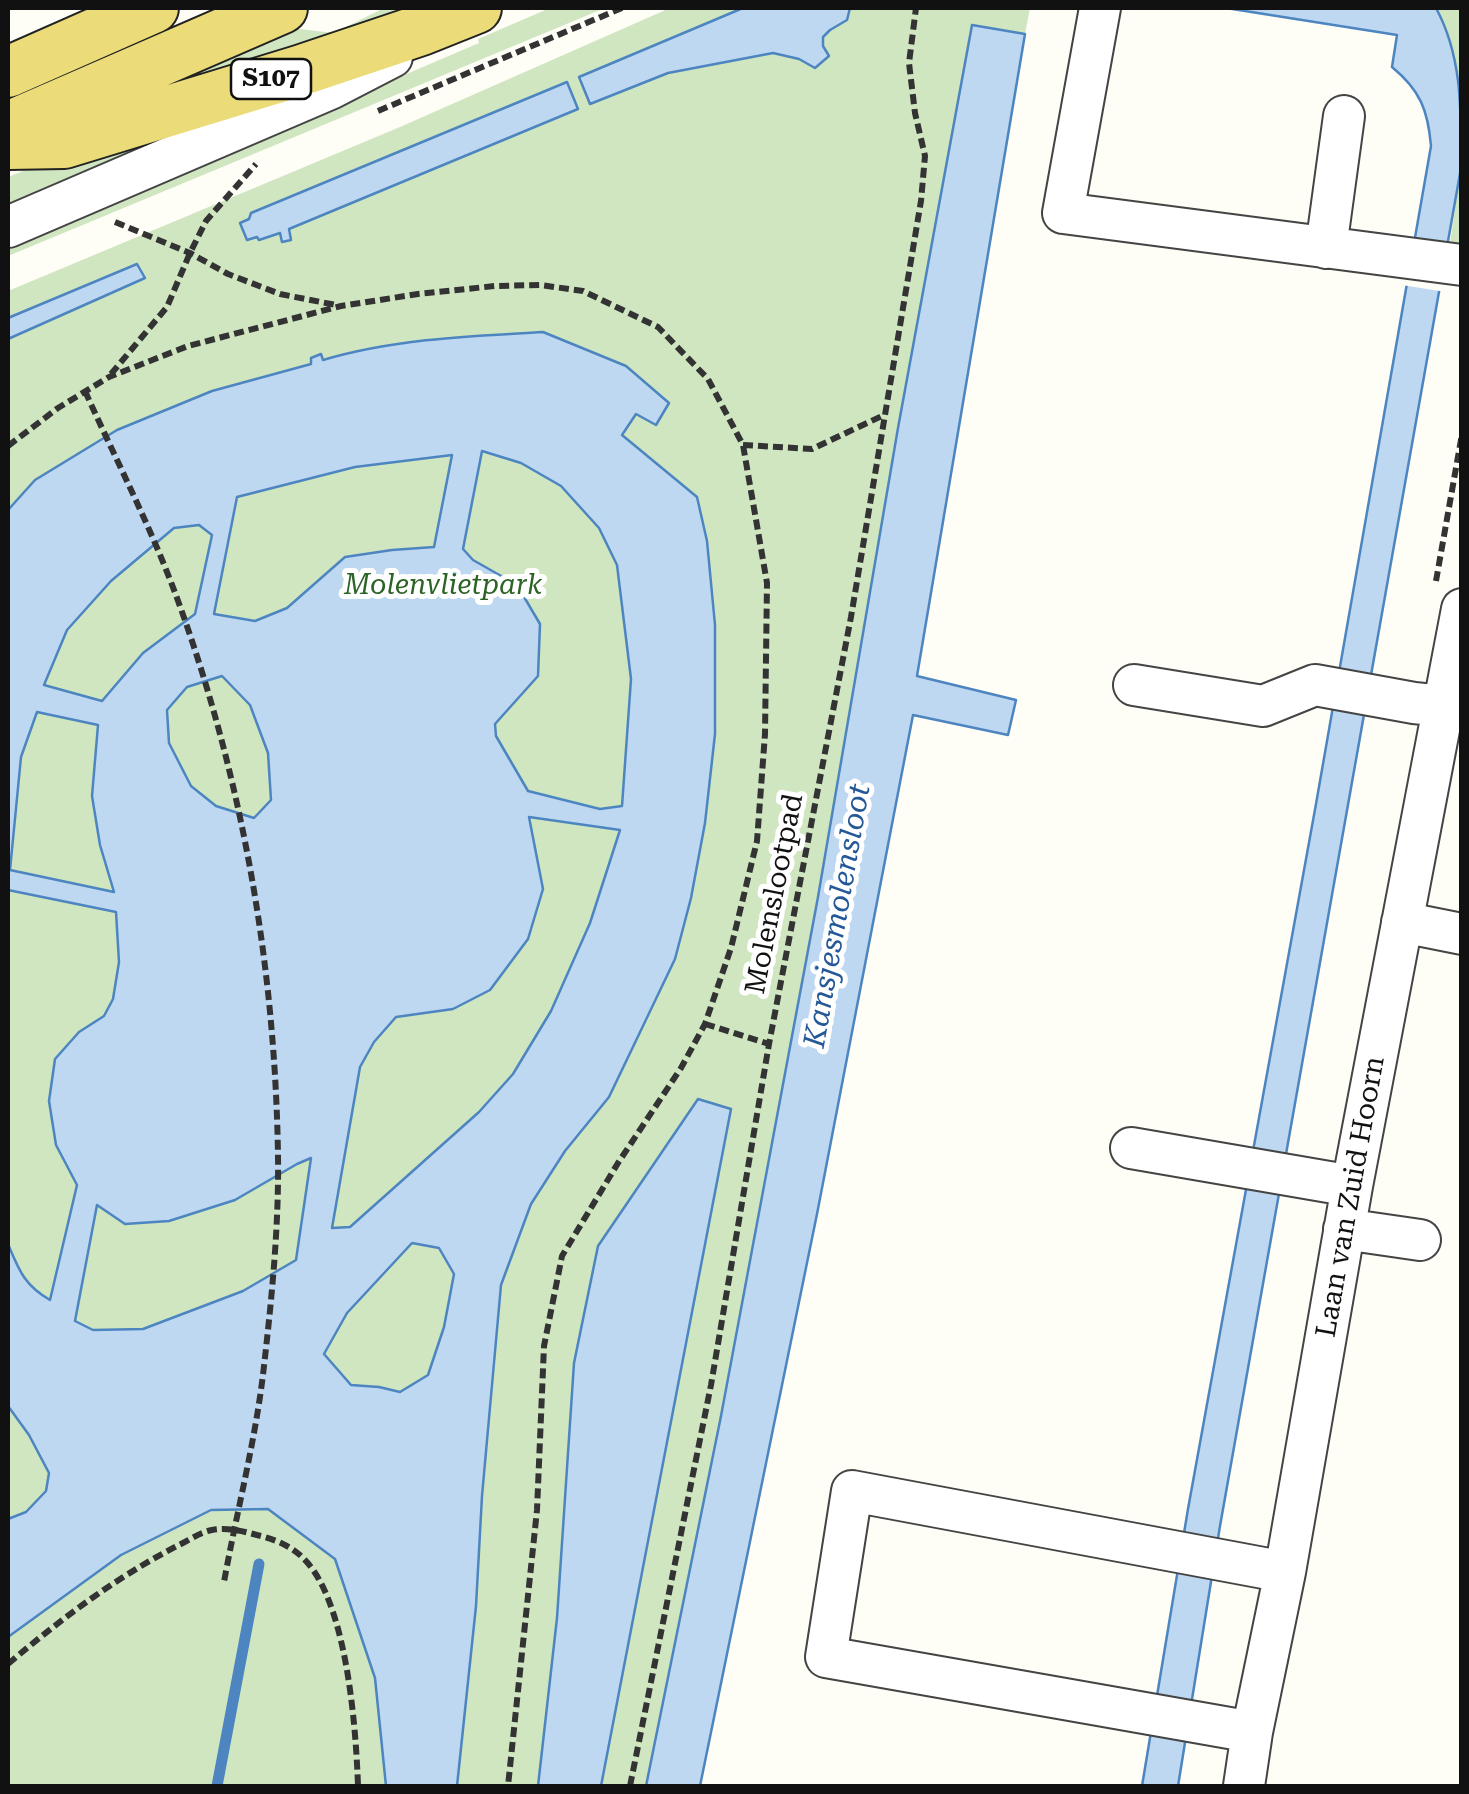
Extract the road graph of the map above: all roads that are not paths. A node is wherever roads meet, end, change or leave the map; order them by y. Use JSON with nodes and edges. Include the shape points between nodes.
{"nodes":[{"id":1,"x":154,"y":8,"type":"edge"},
{"id":2,"x":282,"y":8,"type":"edge"},
{"id":3,"x":476,"y":8,"type":"edge"},
{"id":4,"x":485,"y":8,"type":"edge"},
{"id":5,"x":1100,"y":8,"type":"edge"},
{"id":6,"x":8,"y":72,"type":"edge"},
{"id":7,"x":1344,"y":116,"type":"dead end"},
{"id":8,"x":8,"y":127,"type":"edge"},
{"id":9,"x":8,"y":144,"type":"edge"},
{"id":10,"x":8,"y":227,"type":"edge"},
{"id":11,"x":1326,"y":248,"type":"junction"},
{"id":12,"x":1462,"y":265,"type":"edge"},
{"id":13,"x":1462,"y":608,"type":"edge"},
{"id":14,"x":1134,"y":685,"type":"dead end"},
{"id":15,"x":1443,"y":706,"type":"junction"},
{"id":16,"x":1402,"y":922,"type":"junction"},
{"id":17,"x":1462,"y":934,"type":"edge"},
{"id":18,"x":1131,"y":1148,"type":"dead end"},
{"id":19,"x":1352,"y":1186,"type":"junction"},
{"id":20,"x":1344,"y":1229,"type":"junction"},
{"id":21,"x":1420,"y":1240,"type":"dead end"},
{"id":22,"x":1285,"y":1572,"type":"junction"},
{"id":23,"x":1252,"y":1732,"type":"junction"},
{"id":24,"x":1244,"y":1786,"type":"edge"}],
"edges":[{"from":1,"to":6,"type":"main road"},
{"from":2,"to":8,"type":"main road","number":"S107"},
{"from":3,"to":9,"type":"main road","number":"S107","via":[[64,143]]},
{"from":4,"to":10,"type":"street","via":[[332,88]]},
{"from":5,"to":11,"type":"street","via":[[1063,212]]},
{"from":7,"to":11,"type":"street"},
{"from":11,"to":12,"type":"street"},
{"from":13,"to":15,"type":"street","name":"Laan van Zuid Hoorn"},
{"from":14,"to":15,"type":"street","via":[[1262,706],[1316,685]]},
{"from":15,"to":16,"type":"street","name":"Laan van Zuid Hoorn"},
{"from":16,"to":17,"type":"street"},
{"from":16,"to":19,"type":"street","name":"Laan van Zuid Hoorn"},
{"from":18,"to":19,"type":"street"},
{"from":19,"to":20,"type":"street","name":"Laan van Zuid Hoorn"},
{"from":20,"to":21,"type":"street"},
{"from":20,"to":22,"type":"street","name":"Laan van Zuid Hoorn"},
{"from":22,"to":23,"type":"street","name":"Laan van Zuid Hoorn"},
{"from":22,"to":23,"type":"street","via":[[852,1491],[826,1657]]},
{"from":23,"to":24,"type":"street","name":"Laan van Zuid Hoorn"}]}
